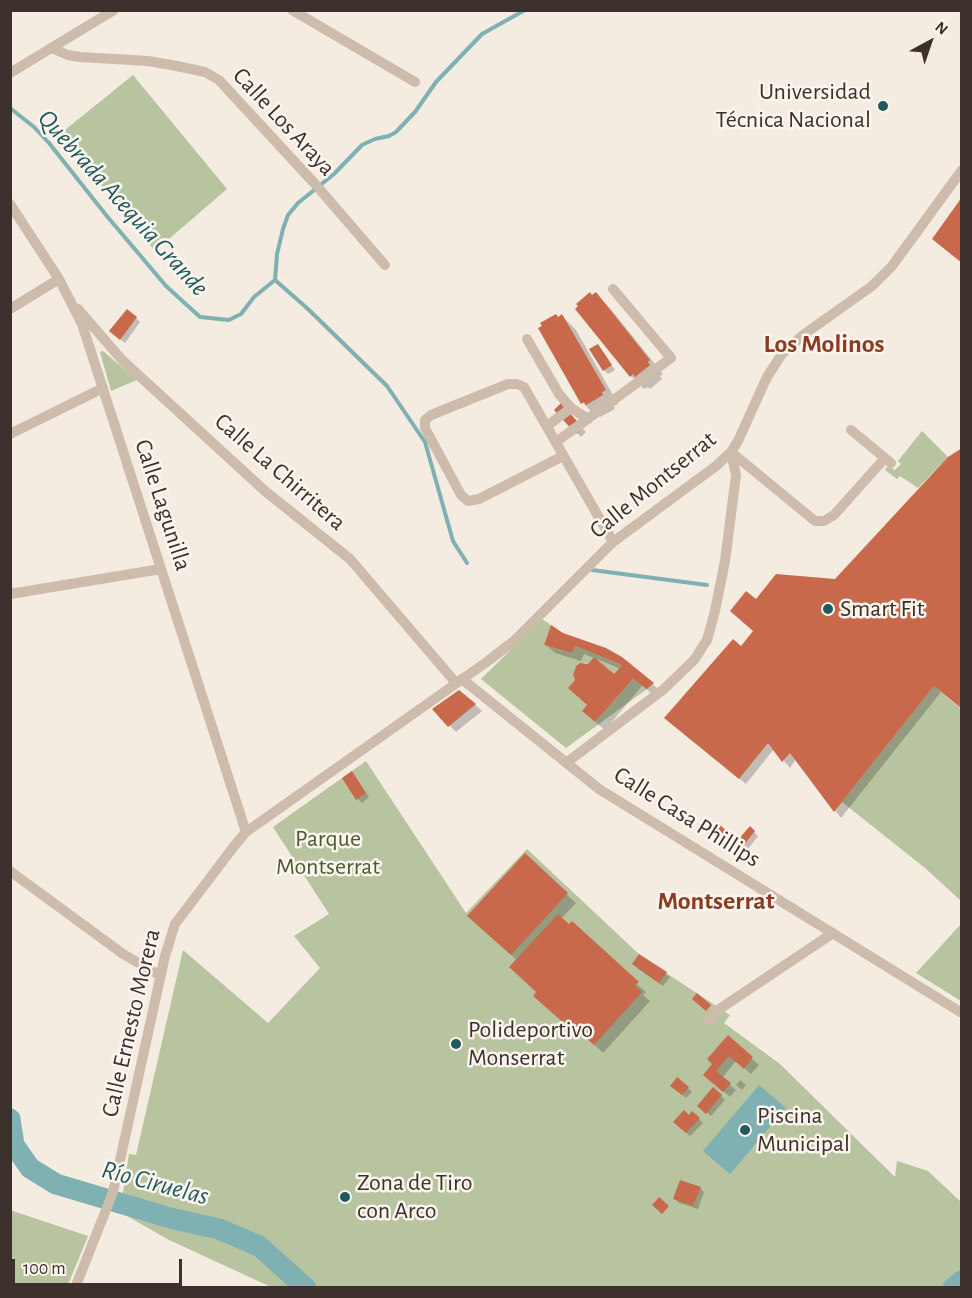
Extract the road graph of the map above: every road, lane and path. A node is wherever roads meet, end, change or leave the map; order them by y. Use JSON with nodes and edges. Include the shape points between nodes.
{"nodes":[{"id":1,"x":114,"y":10,"type":"edge"},
{"id":2,"x":292,"y":10,"type":"edge"},
{"id":3,"x":54,"y":49,"type":"junction"},
{"id":4,"x":10,"y":73,"type":"edge"},
{"id":5,"x":415,"y":81,"type":"dead end"},
{"id":6,"x":962,"y":170,"type":"edge"},
{"id":7,"x":10,"y":204,"type":"edge"},
{"id":8,"x":385,"y":265,"type":"dead end"},
{"id":9,"x":58,"y":279,"type":"junction"},
{"id":10,"x":613,"y":289,"type":"dead end"},
{"id":11,"x":70,"y":299,"type":"junction"},
{"id":12,"x":10,"y":309,"type":"edge"},
{"id":13,"x":527,"y":339,"type":"dead end"},
{"id":14,"x":104,"y":388,"type":"junction"},
{"id":15,"x":572,"y":408,"type":"junction"},
{"id":16,"x":588,"y":418,"type":"junction"},
{"id":17,"x":547,"y":426,"type":"junction"},
{"id":18,"x":851,"y":430,"type":"dead end"},
{"id":19,"x":10,"y":434,"type":"edge"},
{"id":20,"x":556,"y":442,"type":"junction"},
{"id":21,"x":730,"y":452,"type":"junction"},
{"id":22,"x":563,"y":456,"type":"junction"},
{"id":23,"x":613,"y":542,"type":"junction"},
{"id":24,"x":161,"y":568,"type":"junction"},
{"id":25,"x":10,"y":594,"type":"edge"},
{"id":26,"x":459,"y":681,"type":"junction"},
{"id":27,"x":566,"y":763,"type":"junction"},
{"id":28,"x":246,"y":832,"type":"junction"},
{"id":29,"x":10,"y":871,"type":"edge"},
{"id":30,"x":833,"y":933,"type":"junction"},
{"id":31,"x":161,"y":976,"type":"junction"},
{"id":32,"x":962,"y":1013,"type":"edge"},
{"id":33,"x":708,"y":1021,"type":"dead end"},
{"id":34,"x":75,"y":1287,"type":"edge"}],
"edges":[{"from":1,"to":3,"type":"street"},
{"from":2,"to":5,"type":"street"},
{"from":3,"to":4,"type":"street"},
{"from":3,"to":8,"type":"street","name":"Calle Los Araya","via":[[80,57],[177,66],[205,72],[219,80]]},
{"from":6,"to":21,"type":"street","name":"Calle Montserrat","via":[[892,266],[872,286],[803,334],[782,354]]},
{"from":7,"to":9,"type":"street","name":"Calle Lagunilla"},
{"from":9,"to":11,"type":"street","name":"Calle Lagunilla"},
{"from":9,"to":12,"type":"street"},
{"from":10,"to":16,"type":"street","via":[[671,358]]},
{"from":11,"to":14,"type":"street","name":"Calle Lagunilla"},
{"from":11,"to":26,"type":"street","name":"Calle La Chirritera","via":[[122,360],[265,491],[350,559]]},
{"from":13,"to":15,"type":"street","via":[[559,394]]},
{"from":14,"to":19,"type":"street"},
{"from":14,"to":24,"type":"street","name":"Calle Lagunilla"},
{"from":15,"to":16,"type":"street"},
{"from":15,"to":17,"type":"street"},
{"from":16,"to":20,"type":"street"},
{"from":17,"to":20,"type":"street"},
{"from":17,"to":22,"type":"street","via":[[524,387],[518,384],[508,384],[425,420],[425,428],[468,501]]},
{"from":18,"to":21,"type":"street","via":[[888,460],[824,521],[815,521]]},
{"from":20,"to":22,"type":"street"},
{"from":21,"to":23,"type":"street","name":"Calle Montserrat"},
{"from":21,"to":27,"type":"street","via":[[736,476],[725,561],[707,640],[694,660],[664,689]]},
{"from":22,"to":23,"type":"street"},
{"from":23,"to":26,"type":"street","name":"Calle Montserrat","via":[[515,640]]},
{"from":24,"to":25,"type":"street"},
{"from":24,"to":28,"type":"street","name":"Calle Lagunilla"},
{"from":26,"to":27,"type":"street","name":"Calle Casa Phillips"},
{"from":26,"to":28,"type":"street","name":"Calle Ernesto Morera"},
{"from":27,"to":30,"type":"street","name":"Calle Casa Phillips","via":[[599,789]]},
{"from":28,"to":31,"type":"street","name":"Calle Ernesto Morera","via":[[175,924]]},
{"from":29,"to":31,"type":"street","via":[[123,954]]},
{"from":30,"to":32,"type":"street","name":"Calle Casa Phillips"},
{"from":30,"to":33,"type":"street","via":[[715,1012]]},
{"from":31,"to":34,"type":"street","name":"Calle Ernesto Morera","via":[[113,1192]]}]}
